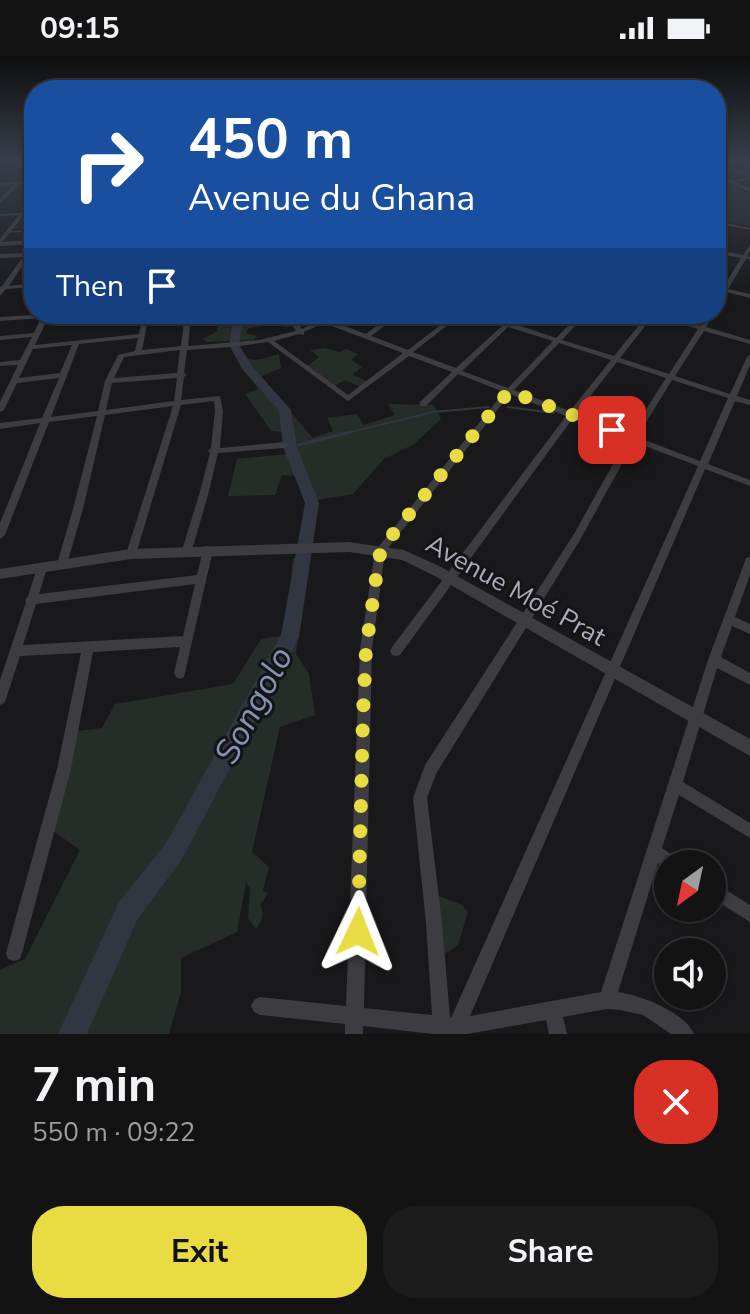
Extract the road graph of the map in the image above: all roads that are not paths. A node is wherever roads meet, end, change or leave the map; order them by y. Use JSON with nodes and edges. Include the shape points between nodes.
{"nodes":[{"id":1,"x":24,"y":212,"type":"edge"},
{"id":2,"x":0,"y":215,"type":"edge"},
{"id":3,"x":24,"y":219,"type":"edge"},
{"id":4,"x":17,"y":220,"type":"junction"},
{"id":5,"x":726,"y":225,"type":"edge"},
{"id":6,"x":0,"y":226,"type":"edge"},
{"id":7,"x":750,"y":229,"type":"edge"},
{"id":8,"x":24,"y":231,"type":"edge"},
{"id":9,"x":8,"y":232,"type":"junction"},
{"id":10,"x":1,"y":241,"type":"edge"},
{"id":11,"x":24,"y":242,"type":"edge"},
{"id":12,"x":750,"y":247,"type":"edge"},
{"id":13,"x":726,"y":253,"type":"edge"},
{"id":14,"x":24,"y":255,"type":"edge"},
{"id":15,"x":0,"y":256,"type":"edge"},
{"id":16,"x":747,"y":258,"type":"edge"},
{"id":17,"x":24,"y":263,"type":"edge"},
{"id":18,"x":24,"y":286,"type":"edge"},
{"id":19,"x":3,"y":288,"type":"edge"},
{"id":20,"x":726,"y":289,"type":"edge"},
{"id":21,"x":726,"y":290,"type":"edge"},
{"id":22,"x":0,"y":294,"type":"edge"},
{"id":23,"x":750,"y":296,"type":"edge"},
{"id":24,"x":24,"y":318,"type":"edge"},
{"id":25,"x":0,"y":319,"type":"edge"},
{"id":26,"x":41,"y":324,"type":"edge"},
{"id":27,"x":102,"y":324,"type":"edge"},
{"id":28,"x":144,"y":324,"type":"edge"},
{"id":29,"x":187,"y":324,"type":"edge"},
{"id":30,"x":295,"y":324,"type":"edge"},
{"id":31,"x":320,"y":324,"type":"edge"},
{"id":32,"x":333,"y":324,"type":"edge"},
{"id":33,"x":384,"y":324,"type":"edge"},
{"id":34,"x":446,"y":324,"type":"edge"},
{"id":35,"x":507,"y":324,"type":"joint"},
{"id":36,"x":573,"y":324,"type":"edge"},
{"id":37,"x":645,"y":324,"type":"edge"},
{"id":38,"x":688,"y":324,"type":"edge"},
{"id":39,"x":705,"y":324,"type":"edge"},
{"id":40,"x":702,"y":328,"type":"junction"},
{"id":41,"x":302,"y":334,"type":"junction"},
{"id":42,"x":36,"y":335,"type":"junction"},
{"id":43,"x":141,"y":336,"type":"junction"},
{"id":44,"x":366,"y":337,"type":"junction"},
{"id":45,"x":0,"y":338,"type":"edge"},
{"id":46,"x":98,"y":340,"type":"junction"},
{"id":47,"x":558,"y":340,"type":"junction"},
{"id":48,"x":271,"y":342,"type":"junction"},
{"id":49,"x":750,"y":342,"type":"edge"},
{"id":50,"x":76,"y":343,"type":"junction"},
{"id":51,"x":31,"y":347,"type":"junction"},
{"id":52,"x":186,"y":350,"type":"junction"},
{"id":53,"x":138,"y":353,"type":"junction"},
{"id":54,"x":409,"y":353,"type":"junction"},
{"id":55,"x":750,"y":357,"type":"edge"},
{"id":56,"x":618,"y":360,"type":"junction"},
{"id":57,"x":24,"y":362,"type":"junction"},
{"id":58,"x":0,"y":364,"type":"edge"},
{"id":59,"x":455,"y":371,"type":"junction"},
{"id":60,"x":64,"y":375,"type":"junction"},
{"id":61,"x":183,"y":375,"type":"junction"},
{"id":62,"x":671,"y":376,"type":"junction"},
{"id":63,"x":14,"y":381,"type":"junction"},
{"id":64,"x":109,"y":381,"type":"junction"},
{"id":65,"x":509,"y":391,"type":"junction"},
{"id":66,"x":733,"y":397,"type":"junction"},
{"id":67,"x":750,"y":403,"type":"edge"},
{"id":68,"x":423,"y":404,"type":"dead end"},
{"id":69,"x":177,"y":405,"type":"junction"},
{"id":70,"x":0,"y":410,"type":"edge"},
{"id":71,"x":102,"y":413,"type":"junction"},
{"id":72,"x":571,"y":415,"type":"junction"},
{"id":73,"x":45,"y":421,"type":"junction"},
{"id":74,"x":0,"y":426,"type":"edge"},
{"id":75,"x":632,"y":438,"type":"junction"},
{"id":76,"x":284,"y":445,"type":"dead end"},
{"id":77,"x":212,"y":451,"type":"junction"},
{"id":78,"x":702,"y":465,"type":"junction"},
{"id":79,"x":750,"y":483,"type":"edge"},
{"id":80,"x":0,"y":535,"type":"edge"},
{"id":81,"x":187,"y":550,"type":"junction"},
{"id":82,"x":208,"y":550,"type":"junction"},
{"id":83,"x":380,"y":551,"type":"junction"},
{"id":84,"x":131,"y":554,"type":"junction"},
{"id":85,"x":750,"y":561,"type":"edge"},
{"id":86,"x":62,"y":564,"type":"junction"},
{"id":87,"x":42,"y":568,"type":"junction"},
{"id":88,"x":0,"y":574,"type":"edge"},
{"id":89,"x":449,"y":578,"type":"junction"},
{"id":90,"x":201,"y":579,"type":"junction"},
{"id":91,"x":30,"y":600,"type":"junction"},
{"id":92,"x":728,"y":619,"type":"junction"},
{"id":93,"x":524,"y":621,"type":"junction"},
{"id":94,"x":750,"y":629,"type":"edge"},
{"id":95,"x":186,"y":641,"type":"junction"},
{"id":96,"x":88,"y":647,"type":"junction"},
{"id":97,"x":15,"y":651,"type":"junction"},
{"id":98,"x":396,"y":651,"type":"dead end"},
{"id":99,"x":714,"y":660,"type":"junction"},
{"id":100,"x":611,"y":671,"type":"junction"},
{"id":101,"x":180,"y":673,"type":"dead end"},
{"id":102,"x":750,"y":679,"type":"edge"},
{"id":103,"x":0,"y":699,"type":"edge"},
{"id":104,"x":697,"y":718,"type":"junction"},
{"id":105,"x":750,"y":748,"type":"edge"},
{"id":106,"x":675,"y":785,"type":"junction"},
{"id":107,"x":750,"y":831,"type":"edge"},
{"id":108,"x":655,"y":850,"type":"edge"},
{"id":109,"x":654,"y":852,"type":"edge"},
{"id":110,"x":726,"y":898,"type":"edge"},
{"id":111,"x":750,"y":914,"type":"edge"},
{"id":112,"x":14,"y":953,"type":"dead end"},
{"id":113,"x":607,"y":1000,"type":"junction"},
{"id":114,"x":260,"y":1006,"type":"dead end"},
{"id":115,"x":553,"y":1011,"type":"junction"},
{"id":116,"x":355,"y":1025,"type":"edge"},
{"id":117,"x":672,"y":1028,"type":"edge"},
{"id":118,"x":446,"y":1029,"type":"edge"},
{"id":119,"x":558,"y":1034,"type":"edge"},
{"id":120,"x":685,"y":1034,"type":"edge"}],
"edges":[{"from":1,"to":4,"type":"street"},
{"from":2,"to":4,"type":"street"},
{"from":3,"to":4,"type":"street"},
{"from":4,"to":6,"type":"street"},
{"from":4,"to":9,"type":"street"},
{"from":5,"to":7,"type":"street"},
{"from":8,"to":9,"type":"street"},
{"from":9,"to":10,"type":"street"},
{"from":10,"to":11,"type":"street"},
{"from":12,"to":16,"type":"street"},
{"from":13,"to":16,"type":"street"},
{"from":14,"to":15,"type":"street"},
{"from":16,"to":20,"type":"street"},
{"from":17,"to":19,"type":"street"},
{"from":18,"to":19,"type":"street"},
{"from":19,"to":22,"type":"street"},
{"from":21,"to":23,"type":"street"},
{"from":24,"to":25,"type":"street"},
{"from":26,"to":42,"type":"street"},
{"from":27,"to":46,"type":"street"},
{"from":28,"to":43,"type":"street"},
{"from":29,"to":52,"type":"street"},
{"from":30,"to":41,"type":"street"},
{"from":31,"to":41,"type":"street"},
{"from":32,"to":44,"type":"street"},
{"from":33,"to":44,"type":"street"},
{"from":34,"to":54,"type":"street"},
{"from":35,"to":47,"type":"street"},
{"from":35,"to":59,"type":"street"},
{"from":36,"to":47,"type":"street"},
{"from":37,"to":56,"type":"street"},
{"from":38,"to":40,"type":"street"},
{"from":39,"to":40,"type":"street"},
{"from":40,"to":49,"type":"street"},
{"from":40,"to":62,"type":"street"},
{"from":41,"to":48,"type":"street"},
{"from":42,"to":45,"type":"street"},
{"from":42,"to":51,"type":"street"},
{"from":43,"to":46,"type":"street"},
{"from":43,"to":53,"type":"street"},
{"from":44,"to":54,"type":"street"},
{"from":46,"to":50,"type":"street"},
{"from":47,"to":56,"type":"street"},
{"from":47,"to":65,"type":"street"},
{"from":48,"to":52,"type":"street"},
{"from":48,"to":54,"type":"street","via":[[346,399]]},
{"from":50,"to":51,"type":"street"},
{"from":50,"to":60,"type":"street"},
{"from":51,"to":57,"type":"street"},
{"from":52,"to":53,"type":"street"},
{"from":52,"to":61,"type":"street"},
{"from":53,"to":64,"type":"street","via":[[121,355]]},
{"from":54,"to":59,"type":"street"},
{"from":55,"to":66,"type":"street"},
{"from":56,"to":62,"type":"street"},
{"from":56,"to":72,"type":"street"},
{"from":57,"to":58,"type":"street"},
{"from":57,"to":63,"type":"street"},
{"from":59,"to":65,"type":"street"},
{"from":59,"to":68,"type":"street"},
{"from":60,"to":63,"type":"street"},
{"from":60,"to":73,"type":"street"},
{"from":61,"to":64,"type":"street"},
{"from":61,"to":69,"type":"street"},
{"from":62,"to":66,"type":"street"},
{"from":62,"to":75,"type":"street"},
{"from":63,"to":70,"type":"street"},
{"from":64,"to":71,"type":"street"},
{"from":65,"to":72,"type":"street"},
{"from":65,"to":83,"type":"street"},
{"from":66,"to":67,"type":"street"},
{"from":66,"to":78,"type":"street"},
{"from":69,"to":71,"type":"street"},
{"from":69,"to":77,"type":"street","via":[[218,398]]},
{"from":69,"to":84,"type":"street"},
{"from":71,"to":73,"type":"street"},
{"from":71,"to":86,"type":"street"},
{"from":72,"to":75,"type":"street"},
{"from":72,"to":89,"type":"street"},
{"from":73,"to":74,"type":"street"},
{"from":73,"to":80,"type":"street"},
{"from":75,"to":78,"type":"street"},
{"from":75,"to":93,"type":"street"},
{"from":76,"to":77,"type":"street"},
{"from":77,"to":81,"type":"street"},
{"from":78,"to":79,"type":"street"},
{"from":78,"to":100,"type":"street"},
{"from":81,"to":82,"type":"street","name":"Avenue Moé Prat"},
{"from":81,"to":84,"type":"street","name":"Avenue Moé Prat"},
{"from":82,"to":83,"type":"street","name":"Avenue Moé Prat"},
{"from":82,"to":90,"type":"street"},
{"from":83,"to":89,"type":"street","name":"Avenue Moé Prat","via":[[416,560]]},
{"from":83,"to":116,"type":"street","via":[[366,649]]},
{"from":84,"to":86,"type":"street","name":"Avenue Moé Prat"},
{"from":85,"to":92,"type":"street"},
{"from":86,"to":87,"type":"street","name":"Avenue Moé Prat"},
{"from":87,"to":88,"type":"street","name":"Avenue Moé Prat"},
{"from":87,"to":91,"type":"street"},
{"from":89,"to":93,"type":"street","name":"Avenue Moé Prat"},
{"from":89,"to":98,"type":"street"},
{"from":90,"to":91,"type":"street"},
{"from":90,"to":95,"type":"street"},
{"from":91,"to":97,"type":"street"},
{"from":92,"to":94,"type":"street"},
{"from":92,"to":99,"type":"street"},
{"from":93,"to":100,"type":"street","name":"Avenue Moé Prat"},
{"from":93,"to":118,"type":"street","via":[[430,770],[420,798]]},
{"from":95,"to":96,"type":"street"},
{"from":95,"to":101,"type":"street"},
{"from":96,"to":97,"type":"street"},
{"from":96,"to":112,"type":"street","via":[[64,769]]},
{"from":97,"to":103,"type":"street"},
{"from":99,"to":102,"type":"street"},
{"from":99,"to":104,"type":"street"},
{"from":100,"to":104,"type":"street","name":"Avenue Moé Prat"},
{"from":100,"to":118,"type":"street"},
{"from":104,"to":105,"type":"street","name":"Avenue Moé Prat"},
{"from":104,"to":106,"type":"street"},
{"from":106,"to":107,"type":"street"},
{"from":106,"to":108,"type":"street"},
{"from":109,"to":113,"type":"street"},
{"from":110,"to":111,"type":"street"},
{"from":113,"to":115,"type":"street"},
{"from":113,"to":117,"type":"street","via":[[649,1007]]},
{"from":114,"to":116,"type":"street"},
{"from":115,"to":118,"type":"street"},
{"from":115,"to":119,"type":"street"},
{"from":116,"to":118,"type":"street"},
{"from":117,"to":120,"type":"street"}]}
